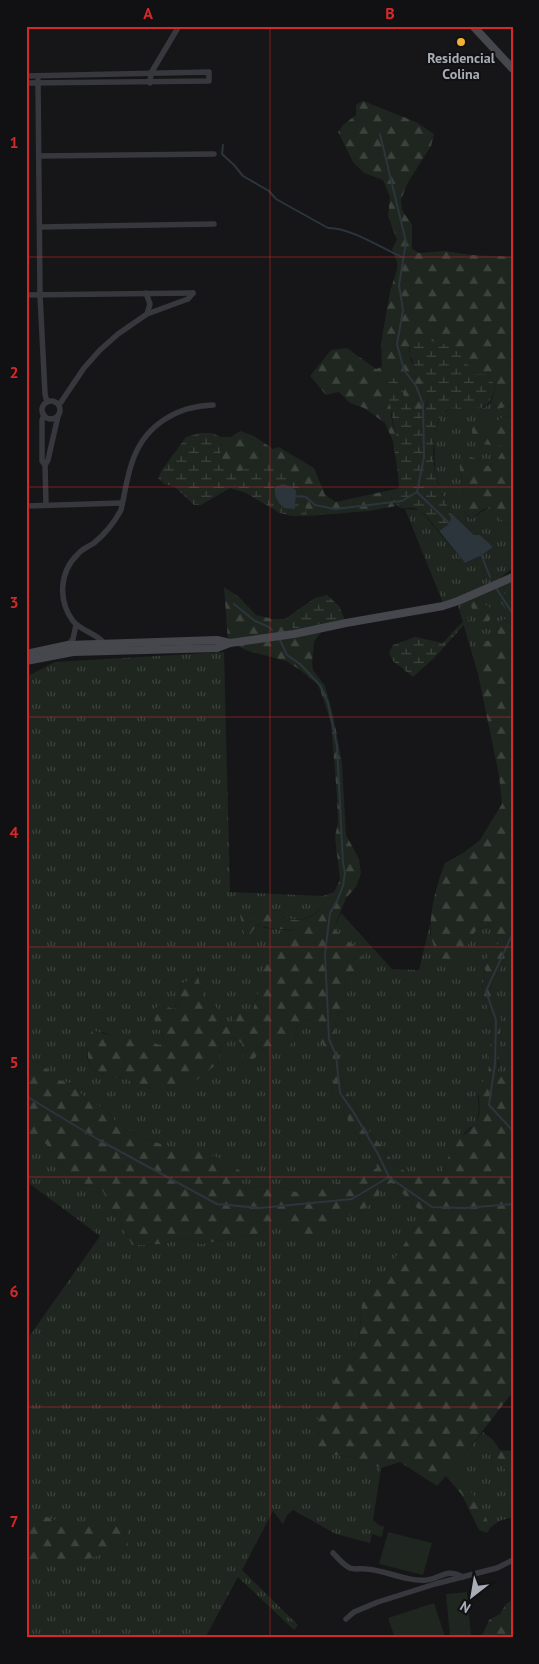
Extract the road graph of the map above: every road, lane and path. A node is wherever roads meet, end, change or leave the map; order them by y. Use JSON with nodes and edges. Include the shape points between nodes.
{"nodes":[{"id":1,"x":179,"y":26,"type":"edge"},
{"id":2,"x":472,"y":26,"type":"edge"},
{"id":3,"x":513,"y":69,"type":"edge"},
{"id":4,"x":151,"y":73,"type":"junction"},
{"id":5,"x":26,"y":76,"type":"edge"},
{"id":6,"x":38,"y":76,"type":"junction"},
{"id":7,"x":37,"y":83,"type":"junction"},
{"id":8,"x":150,"y":83,"type":"junction"},
{"id":9,"x":26,"y":84,"type":"edge"},
{"id":10,"x":214,"y":154,"type":"dead end"},
{"id":11,"x":39,"y":156,"type":"junction"},
{"id":12,"x":214,"y":224,"type":"dead end"},
{"id":13,"x":40,"y":227,"type":"junction"},
{"id":14,"x":146,"y":293,"type":"junction"},
{"id":15,"x":26,"y":295,"type":"edge"},
{"id":16,"x":40,"y":295,"type":"junction"},
{"id":17,"x":147,"y":314,"type":"junction"},
{"id":18,"x":47,"y":402,"type":"junction"},
{"id":19,"x":59,"y":405,"type":"junction"},
{"id":20,"x":213,"y":405,"type":"dead end"},
{"id":21,"x":44,"y":415,"type":"junction"},
{"id":22,"x":58,"y":416,"type":"junction"},
{"id":23,"x":46,"y":465,"type":"junction"},
{"id":24,"x":122,"y":503,"type":"junction"},
{"id":25,"x":46,"y":505,"type":"junction"},
{"id":26,"x":26,"y":506,"type":"edge"},
{"id":27,"x":513,"y":577,"type":"edge"},
{"id":28,"x":76,"y":625,"type":"junction"},
{"id":29,"x":104,"y":643,"type":"junction"},
{"id":30,"x":230,"y":644,"type":"junction"},
{"id":31,"x":68,"y":645,"type":"junction"},
{"id":32,"x":26,"y":654,"type":"edge"},
{"id":33,"x":26,"y":661,"type":"edge"},
{"id":34,"x":333,"y":1552,"type":"dead end"},
{"id":35,"x":513,"y":1560,"type":"edge"},
{"id":36,"x":463,"y":1577,"type":"junction"},
{"id":37,"x":346,"y":1619,"type":"dead end"}],
"edges":[{"from":1,"to":4,"type":"street"},
{"from":2,"to":3,"type":"street"},
{"from":4,"to":6,"type":"street"},
{"from":4,"to":8,"type":"street"},
{"from":4,"to":8,"type":"street","via":[[209,72],[209,81]]},
{"from":5,"to":6,"type":"street"},
{"from":6,"to":7,"type":"street"},
{"from":7,"to":8,"type":"street"},
{"from":7,"to":9,"type":"street"},
{"from":7,"to":11,"type":"street"},
{"from":10,"to":11,"type":"street"},
{"from":11,"to":13,"type":"street"},
{"from":12,"to":13,"type":"street"},
{"from":13,"to":16,"type":"street"},
{"from":14,"to":16,"type":"street"},
{"from":14,"to":17,"type":"street","via":[[150,304]]},
{"from":14,"to":17,"type":"street","via":[[193,293]]},
{"from":15,"to":16,"type":"street"},
{"from":16,"to":18,"type":"street"},
{"from":17,"to":19,"type":"street","via":[[100,350]]},
{"from":18,"to":19,"type":"street","via":[[55,401]]},
{"from":18,"to":21,"type":"street","via":[[42,409]]},
{"from":19,"to":22,"type":"street","via":[[61,411]]},
{"from":20,"to":24,"type":"street","via":[[179,411],[150,431],[133,459]]},
{"from":21,"to":22,"type":"street","via":[[51,419]]},
{"from":21,"to":23,"type":"street","via":[[42,461]]},
{"from":22,"to":23,"type":"street"},
{"from":23,"to":25,"type":"street"},
{"from":24,"to":25,"type":"street"},
{"from":24,"to":28,"type":"street","via":[[108,530],[77,554],[64,576],[64,602]]},
{"from":25,"to":26,"type":"street"},
{"from":27,"to":30,"type":"street","via":[[443,606]]},
{"from":28,"to":29,"type":"street"},
{"from":28,"to":31,"type":"street"},
{"from":29,"to":30,"type":"street","via":[[217,640]]},
{"from":29,"to":31,"type":"street"},
{"from":30,"to":33,"type":"street","via":[[217,648],[73,652]]},
{"from":31,"to":32,"type":"street"},
{"from":34,"to":36,"type":"street","via":[[352,1569],[366,1568],[416,1580],[454,1572]]},
{"from":35,"to":36,"type":"street","via":[[498,1568]]},
{"from":36,"to":37,"type":"street","via":[[378,1602]]}]}
